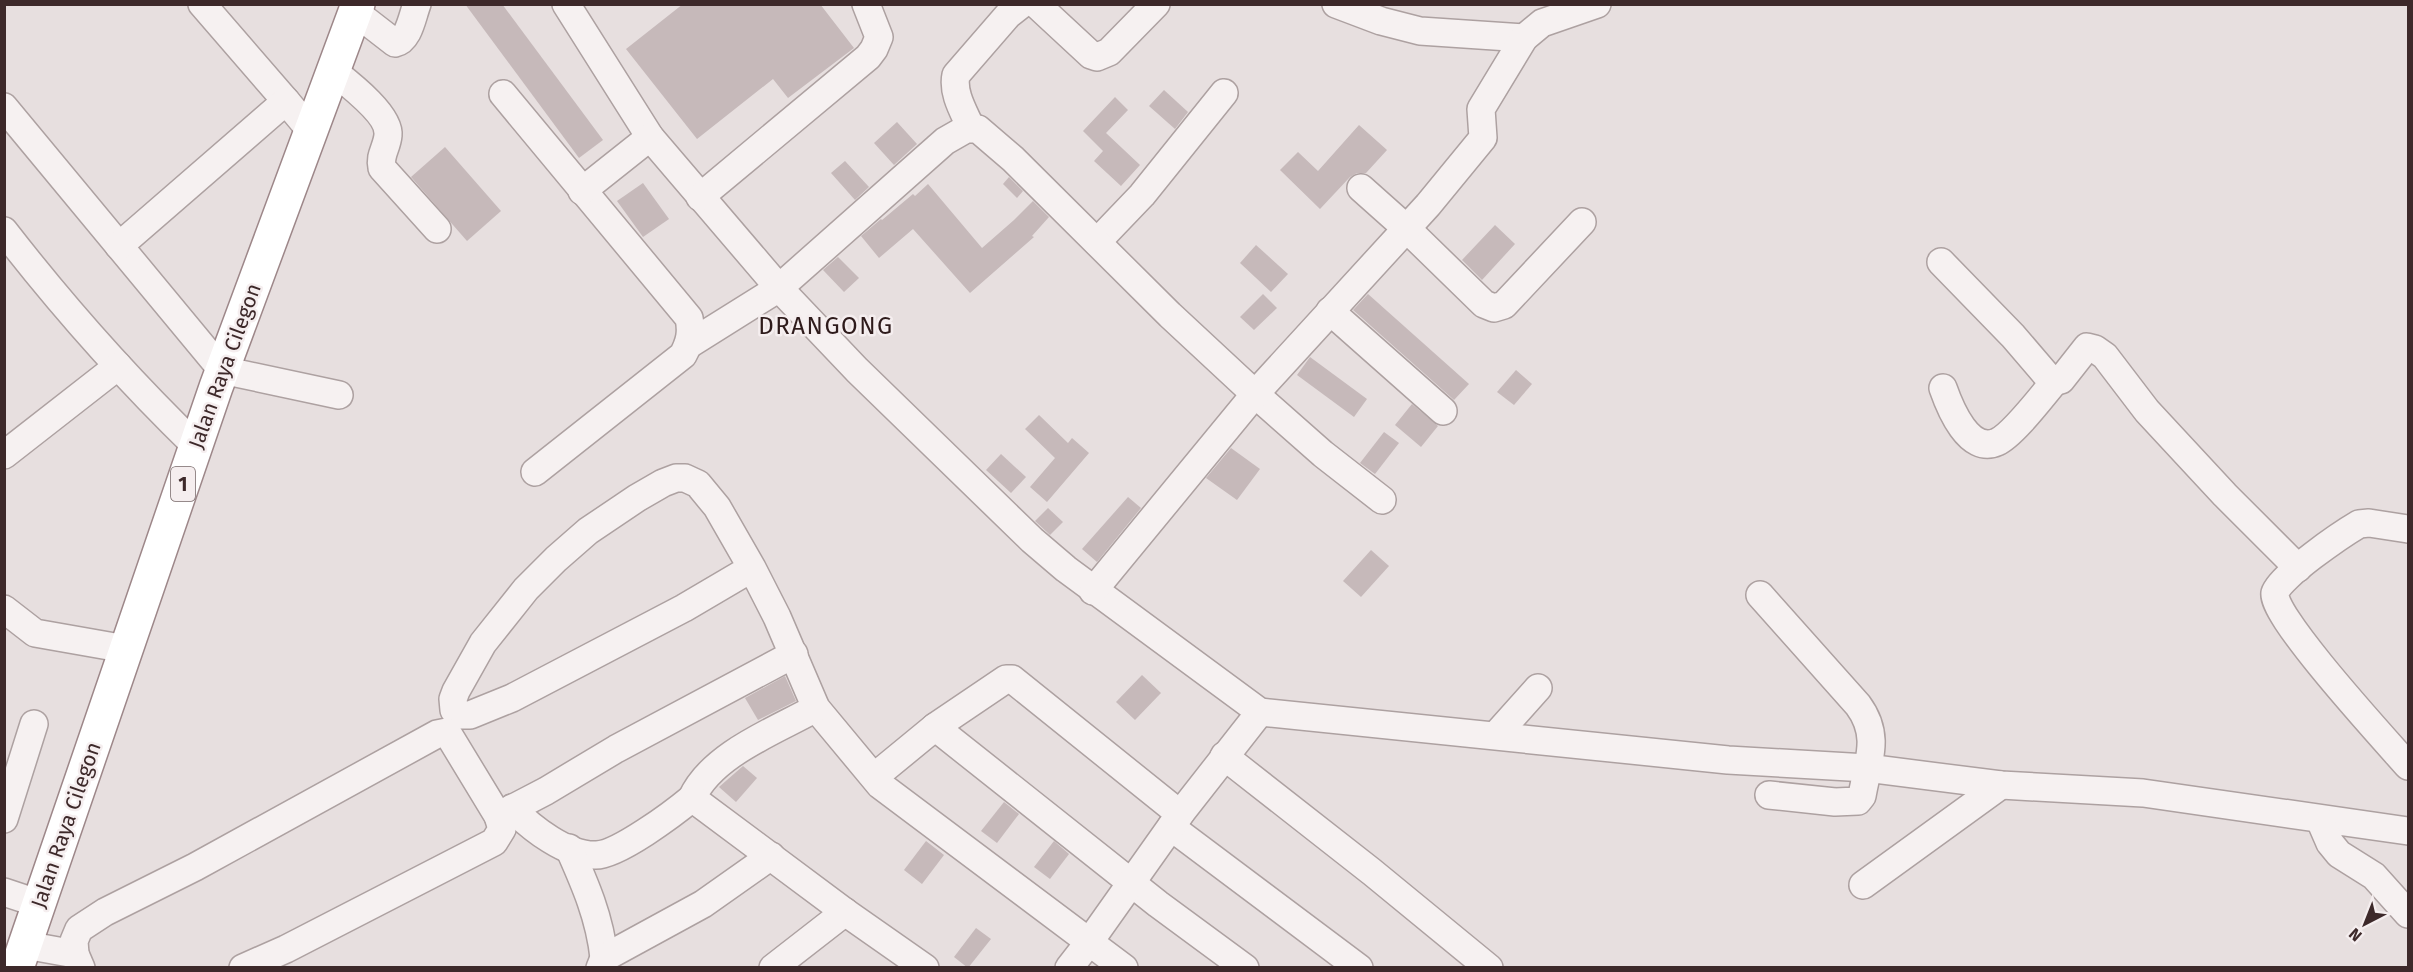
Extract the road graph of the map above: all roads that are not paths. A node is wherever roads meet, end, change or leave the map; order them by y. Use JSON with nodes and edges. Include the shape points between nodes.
{"nodes":[{"id":1,"x":202,"y":4,"type":"edge"},
{"id":2,"x":417,"y":4,"type":"edge"},
{"id":3,"x":566,"y":4,"type":"edge"},
{"id":4,"x":866,"y":4,"type":"edge"},
{"id":5,"x":1022,"y":4,"type":"edge"},
{"id":6,"x":1036,"y":4,"type":"edge"},
{"id":7,"x":1156,"y":4,"type":"edge"},
{"id":8,"x":1336,"y":4,"type":"edge"},
{"id":9,"x":1598,"y":4,"type":"edge"},
{"id":10,"x":356,"y":8,"type":"edge"},
{"id":11,"x":1524,"y":38,"type":"junction"},
{"id":12,"x":333,"y":71,"type":"junction"},
{"id":13,"x":1224,"y":93,"type":"dead end"},
{"id":14,"x":503,"y":94,"type":"dead end"},
{"id":15,"x":286,"y":101,"type":"junction"},
{"id":16,"x":4,"y":107,"type":"edge"},
{"id":17,"x":971,"y":128,"type":"junction"},
{"id":18,"x":311,"y":131,"type":"junction"},
{"id":19,"x":651,"y":137,"type":"junction"},
{"id":20,"x":1361,"y":189,"type":"dead end"},
{"id":21,"x":582,"y":191,"type":"junction"},
{"id":22,"x":700,"y":197,"type":"junction"},
{"id":23,"x":1582,"y":222,"type":"dead end"},
{"id":24,"x":437,"y":229,"type":"dead end"},
{"id":25,"x":1407,"y":229,"type":"junction"},
{"id":26,"x":7,"y":240,"type":"edge"},
{"id":27,"x":1097,"y":242,"type":"junction"},
{"id":28,"x":119,"y":246,"type":"junction"},
{"id":29,"x":1941,"y":262,"type":"dead end"},
{"id":30,"x":778,"y":288,"type":"junction"},
{"id":31,"x":1330,"y":311,"type":"junction"},
{"id":32,"x":688,"y":345,"type":"junction"},
{"id":33,"x":118,"y":366,"type":"junction"},
{"id":34,"x":222,"y":370,"type":"junction"},
{"id":35,"x":2055,"y":381,"type":"junction"},
{"id":36,"x":1942,"y":388,"type":"dead end"},
{"id":37,"x":1255,"y":394,"type":"junction"},
{"id":38,"x":339,"y":395,"type":"dead end"},
{"id":39,"x":1443,"y":411,"type":"dead end"},
{"id":40,"x":196,"y":446,"type":"junction"},
{"id":41,"x":4,"y":455,"type":"edge"},
{"id":42,"x":535,"y":472,"type":"dead end"},
{"id":43,"x":1382,"y":500,"type":"dead end"},
{"id":44,"x":2409,"y":529,"type":"edge"},
{"id":45,"x":752,"y":568,"type":"junction"},
{"id":46,"x":2298,"y":568,"type":"junction"},
{"id":47,"x":1093,"y":591,"type":"junction"},
{"id":48,"x":1760,"y":594,"type":"dead end"},
{"id":49,"x":4,"y":609,"type":"edge"},
{"id":50,"x":126,"y":649,"type":"junction"},
{"id":51,"x":794,"y":654,"type":"junction"},
{"id":52,"x":1538,"y":688,"type":"dead end"},
{"id":53,"x":816,"y":708,"type":"junction"},
{"id":54,"x":1260,"y":712,"type":"junction"},
{"id":55,"x":470,"y":715,"type":"junction"},
{"id":56,"x":34,"y":724,"type":"dead end"},
{"id":57,"x":935,"y":727,"type":"junction"},
{"id":58,"x":447,"y":732,"type":"junction"},
{"id":59,"x":1496,"y":735,"type":"junction"},
{"id":60,"x":1224,"y":756,"type":"junction"},
{"id":61,"x":2409,"y":766,"type":"edge"},
{"id":62,"x":1867,"y":768,"type":"junction"},
{"id":63,"x":877,"y":780,"type":"junction"},
{"id":64,"x":2001,"y":785,"type":"junction"},
{"id":65,"x":1769,"y":795,"type":"dead end"},
{"id":66,"x":692,"y":798,"type":"junction"},
{"id":67,"x":505,"y":812,"type":"junction"},
{"id":68,"x":4,"y":819,"type":"edge"},
{"id":69,"x":1175,"y":820,"type":"junction"},
{"id":70,"x":2320,"y":820,"type":"junction"},
{"id":71,"x":2409,"y":831,"type":"edge"},
{"id":72,"x":569,"y":848,"type":"junction"},
{"id":73,"x":771,"y":856,"type":"junction"},
{"id":74,"x":1132,"y":883,"type":"junction"},
{"id":75,"x":1863,"y":885,"type":"dead end"},
{"id":76,"x":4,"y":892,"type":"edge"},
{"id":77,"x":40,"y":904,"type":"junction"},
{"id":78,"x":845,"y":912,"type":"junction"},
{"id":79,"x":2409,"y":914,"type":"edge"},
{"id":80,"x":1090,"y":941,"type":"junction"},
{"id":81,"x":22,"y":956,"type":"edge"},
{"id":82,"x":78,"y":961,"type":"edge"},
{"id":83,"x":602,"y":963,"type":"edge"},
{"id":84,"x":243,"y":968,"type":"edge"},
{"id":85,"x":773,"y":968,"type":"edge"},
{"id":86,"x":925,"y":968,"type":"edge"},
{"id":87,"x":1069,"y":968,"type":"edge"},
{"id":88,"x":1124,"y":968,"type":"edge"},
{"id":89,"x":1245,"y":968,"type":"edge"},
{"id":90,"x":1359,"y":968,"type":"edge"},
{"id":91,"x":1490,"y":968,"type":"edge"}],
"edges":[{"from":1,"to":15,"type":"street"},
{"from":2,"to":10,"type":"street","via":[[405,37],[395,43]]},
{"from":3,"to":19,"type":"street"},
{"from":4,"to":22,"type":"street","via":[[879,37],[868,57]]},
{"from":5,"to":17,"type":"street","via":[[956,75],[956,93]]},
{"from":6,"to":7,"type":"street","via":[[1097,57],[1109,52]]},
{"from":8,"to":11,"type":"street","via":[[1420,31]]},
{"from":9,"to":11,"type":"street","via":[[1542,23]]},
{"from":10,"to":12,"type":"highway","name":"Jalan Raya Cilegon","number":"1"},
{"from":11,"to":25,"type":"street","via":[[1480,109],[1482,138]]},
{"from":12,"to":18,"type":"highway","name":"Jalan Raya Cilegon","number":"1"},
{"from":12,"to":24,"type":"street","via":[[359,92],[386,125],[382,168]]},
{"from":13,"to":27,"type":"street","via":[[1142,195]]},
{"from":14,"to":21,"type":"street"},
{"from":15,"to":18,"type":"street"},
{"from":15,"to":28,"type":"street"},
{"from":16,"to":28,"type":"street"},
{"from":17,"to":27,"type":"street","via":[[978,129],[1013,159]]},
{"from":17,"to":30,"type":"street","via":[[945,141]]},
{"from":18,"to":34,"type":"highway","name":"Jalan Raya Cilegon","number":"1"},
{"from":19,"to":21,"type":"street"},
{"from":19,"to":22,"type":"street"},
{"from":20,"to":25,"type":"street"},
{"from":21,"to":32,"type":"street","via":[[688,318]]},
{"from":22,"to":30,"type":"street"},
{"from":23,"to":25,"type":"street","via":[[1504,305],[1494,308],[1484,304]]},
{"from":25,"to":31,"type":"street"},
{"from":26,"to":33,"type":"street"},
{"from":27,"to":37,"type":"street"},
{"from":28,"to":34,"type":"street"},
{"from":29,"to":35,"type":"street"},
{"from":30,"to":32,"type":"street"},
{"from":30,"to":47,"type":"street","via":[[1032,540]]},
{"from":31,"to":37,"type":"street"},
{"from":31,"to":39,"type":"street"},
{"from":32,"to":42,"type":"street","via":[[675,362]]},
{"from":33,"to":40,"type":"street"},
{"from":33,"to":41,"type":"street"},
{"from":34,"to":38,"type":"street"},
{"from":34,"to":40,"type":"highway","name":"Jalan Raya Cilegon","number":"1"},
{"from":35,"to":36,"type":"street","via":[[2005,436],[1989,444],[1961,427]]},
{"from":35,"to":46,"type":"street","via":[[2061,380],[2086,347],[2096,349],[2147,411]]},
{"from":37,"to":43,"type":"street"},
{"from":37,"to":47,"type":"street"},
{"from":40,"to":50,"type":"highway","name":"Jalan Raya Cilegon","number":"1"},
{"from":44,"to":46,"type":"street","via":[[2359,524]]},
{"from":45,"to":51,"type":"street"},
{"from":45,"to":55,"type":"street","via":[[512,699]]},
{"from":45,"to":55,"type":"street","via":[[717,507],[698,484],[685,478],[663,483],[588,531],[505,614],[483,643],[453,699],[454,710]]},
{"from":46,"to":61,"type":"street","via":[[2279,585],[2274,596],[2277,606],[2337,685]]},
{"from":47,"to":54,"type":"street"},
{"from":48,"to":62,"type":"street","via":[[1867,717],[1872,738]]},
{"from":49,"to":50,"type":"street","via":[[35,633]]},
{"from":50,"to":77,"type":"highway","name":"Jalan Raya Cilegon","number":"1"},
{"from":51,"to":53,"type":"street"},
{"from":51,"to":67,"type":"street"},
{"from":52,"to":59,"type":"street"},
{"from":53,"to":63,"type":"street"},
{"from":53,"to":66,"type":"street","via":[[723,759],[699,783]]},
{"from":54,"to":59,"type":"street"},
{"from":54,"to":60,"type":"street"},
{"from":55,"to":58,"type":"street"},
{"from":56,"to":68,"type":"street"},
{"from":57,"to":63,"type":"street","via":[[879,773]]},
{"from":57,"to":69,"type":"street","via":[[1004,680],[1012,679]]},
{"from":57,"to":74,"type":"street"},
{"from":58,"to":67,"type":"street"},
{"from":58,"to":82,"type":"street","via":[[105,912],[79,929],[74,941]]},
{"from":59,"to":62,"type":"street","via":[[1728,760]]},
{"from":60,"to":69,"type":"street"},
{"from":60,"to":91,"type":"street"},
{"from":62,"to":64,"type":"street"},
{"from":62,"to":65,"type":"street","via":[[1862,796],[1854,802]]},
{"from":63,"to":80,"type":"street"},
{"from":64,"to":70,"type":"street","via":[[2143,793]]},
{"from":64,"to":75,"type":"street"},
{"from":66,"to":72,"type":"street","via":[[628,842],[598,856]]},
{"from":66,"to":73,"type":"street"},
{"from":67,"to":72,"type":"street"},
{"from":67,"to":84,"type":"street","via":[[502,829],[494,842]]},
{"from":69,"to":74,"type":"street"},
{"from":69,"to":90,"type":"street"},
{"from":70,"to":71,"type":"street"},
{"from":70,"to":79,"type":"street","via":[[2334,848],[2350,863],[2374,876]]},
{"from":72,"to":83,"type":"street","via":[[601,931]]},
{"from":73,"to":78,"type":"street"},
{"from":73,"to":83,"type":"street","via":[[703,904]]},
{"from":74,"to":80,"type":"street"},
{"from":74,"to":89,"type":"street"},
{"from":76,"to":77,"type":"street"},
{"from":77,"to":81,"type":"highway","name":"Jalan Raya Cilegon","number":"1"},
{"from":78,"to":85,"type":"street"},
{"from":78,"to":86,"type":"street"},
{"from":80,"to":87,"type":"street"},
{"from":80,"to":88,"type":"street"},
{"from":81,"to":82,"type":"street"}]}
